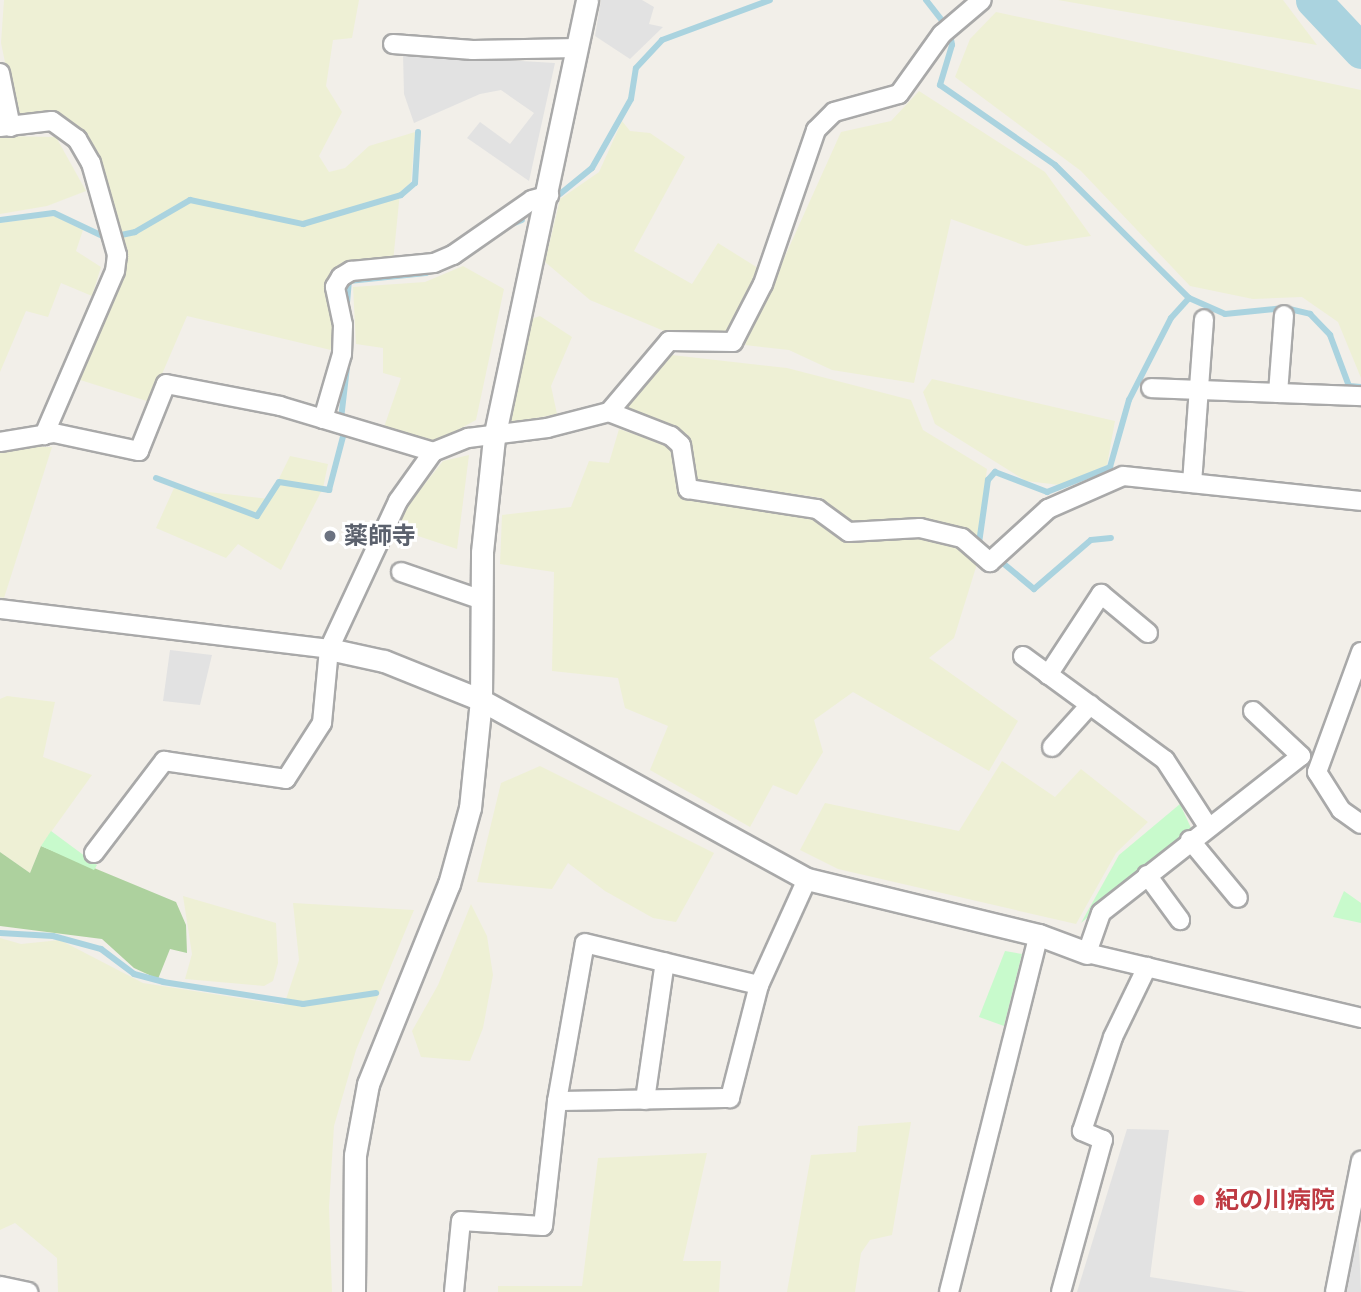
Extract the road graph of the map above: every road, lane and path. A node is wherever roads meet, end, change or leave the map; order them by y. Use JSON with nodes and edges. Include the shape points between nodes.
{"nodes":[{"id":1,"x":587,"y":0,"type":"edge"},
{"id":2,"x":982,"y":0,"type":"edge"},
{"id":3,"x":393,"y":44,"type":"dead end"},
{"id":4,"x":577,"y":48,"type":"junction"},
{"id":5,"x":0,"y":73,"type":"edge"},
{"id":6,"x":5,"y":127,"type":"edge"},
{"id":7,"x":549,"y":195,"type":"junction"},
{"id":8,"x":1284,"y":315,"type":"dead end"},
{"id":9,"x":1204,"y":319,"type":"dead end"},
{"id":10,"x":1151,"y":388,"type":"dead end"},
{"id":11,"x":1199,"y":389,"type":"junction"},
{"id":12,"x":1278,"y":393,"type":"junction"},
{"id":13,"x":1361,"y":396,"type":"edge"},
{"id":14,"x":609,"y":412,"type":"junction"},
{"id":15,"x":323,"y":419,"type":"junction"},
{"id":16,"x":44,"y":435,"type":"junction"},
{"id":17,"x":494,"y":438,"type":"junction"},
{"id":18,"x":0,"y":442,"type":"edge"},
{"id":19,"x":433,"y":452,"type":"junction"},
{"id":20,"x":1192,"y":483,"type":"junction"},
{"id":21,"x":1361,"y":501,"type":"edge"},
{"id":22,"x":401,"y":572,"type":"dead end"},
{"id":23,"x":482,"y":600,"type":"junction"},
{"id":24,"x":0,"y":609,"type":"edge"},
{"id":25,"x":1148,"y":633,"type":"dead end"},
{"id":26,"x":329,"y":649,"type":"junction"},
{"id":27,"x":1361,"y":652,"type":"edge"},
{"id":28,"x":1023,"y":656,"type":"dead end"},
{"id":29,"x":1048,"y":675,"type":"junction"},
{"id":30,"x":481,"y":700,"type":"junction"},
{"id":31,"x":1090,"y":705,"type":"junction"},
{"id":32,"x":1253,"y":710,"type":"dead end"},
{"id":33,"x":1052,"y":747,"type":"dead end"},
{"id":34,"x":1361,"y":824,"type":"edge"},
{"id":35,"x":1208,"y":825,"type":"junction"},
{"id":36,"x":1190,"y":840,"type":"junction"},
{"id":37,"x":94,"y":853,"type":"dead end"},
{"id":38,"x":1147,"y":875,"type":"junction"},
{"id":39,"x":807,"y":879,"type":"junction"},
{"id":40,"x":1238,"y":898,"type":"dead end"},
{"id":41,"x":1180,"y":920,"type":"dead end"},
{"id":42,"x":1040,"y":935,"type":"junction"},
{"id":43,"x":1087,"y":953,"type":"junction"},
{"id":44,"x":665,"y":962,"type":"junction"},
{"id":45,"x":1147,"y":967,"type":"junction"},
{"id":46,"x":759,"y":985,"type":"junction"},
{"id":47,"x":1361,"y":1018,"type":"edge"},
{"id":48,"x":645,"y":1100,"type":"junction"},
{"id":49,"x":557,"y":1101,"type":"junction"},
{"id":50,"x":1361,"y":1161,"type":"edge"},
{"id":51,"x":1,"y":1286,"type":"edge"},
{"id":52,"x":28,"y":1292,"type":"edge"},
{"id":53,"x":354,"y":1292,"type":"edge"},
{"id":54,"x":454,"y":1292,"type":"edge"},
{"id":55,"x":949,"y":1292,"type":"edge"},
{"id":56,"x":1061,"y":1292,"type":"edge"},
{"id":57,"x":1335,"y":1292,"type":"edge"}],
"edges":[{"from":1,"to":4,"type":"street"},
{"from":2,"to":14,"type":"street","via":[[949,29],[900,94],[835,112],[816,130],[763,284],[733,342],[669,341]]},
{"from":3,"to":4,"type":"street","via":[[473,50]]},
{"from":4,"to":7,"type":"street"},
{"from":5,"to":6,"type":"street"},
{"from":6,"to":16,"type":"street","via":[[52,121],[77,139],[91,163],[117,255],[115,271]]},
{"from":7,"to":15,"type":"street","via":[[531,200],[453,256],[434,263],[351,271],[341,276],[335,287],[343,325],[342,355]]},
{"from":7,"to":17,"type":"street"},
{"from":8,"to":12,"type":"street"},
{"from":9,"to":11,"type":"street"},
{"from":10,"to":11,"type":"street"},
{"from":11,"to":12,"type":"street"},
{"from":11,"to":20,"type":"street"},
{"from":12,"to":13,"type":"street"},
{"from":14,"to":17,"type":"street"},
{"from":14,"to":20,"type":"street","via":[[671,436],[681,445],[688,489],[817,509],[849,532],[920,528],[962,538],[990,562],[1048,509],[1123,476]]},
{"from":15,"to":16,"type":"street","via":[[166,384],[139,451]]},
{"from":15,"to":19,"type":"street"},
{"from":16,"to":18,"type":"street"},
{"from":17,"to":19,"type":"street","via":[[468,438]]},
{"from":17,"to":23,"type":"street"},
{"from":19,"to":26,"type":"street","via":[[398,501]]},
{"from":20,"to":21,"type":"street"},
{"from":22,"to":23,"type":"street"},
{"from":23,"to":30,"type":"street"},
{"from":24,"to":26,"type":"street"},
{"from":25,"to":29,"type":"street","via":[[1101,594]]},
{"from":26,"to":30,"type":"street","via":[[384,661]]},
{"from":26,"to":37,"type":"street","via":[[322,723],[286,779],[163,761]]},
{"from":27,"to":34,"type":"street","via":[[1317,772],[1340,810]]},
{"from":28,"to":29,"type":"street"},
{"from":29,"to":31,"type":"street"},
{"from":30,"to":39,"type":"street"},
{"from":30,"to":53,"type":"street","via":[[470,808],[449,884],[368,1084],[355,1155]]},
{"from":31,"to":33,"type":"street"},
{"from":31,"to":35,"type":"street","via":[[1165,760]]},
{"from":32,"to":35,"type":"street","via":[[1301,756]]},
{"from":35,"to":36,"type":"street"},
{"from":36,"to":38,"type":"street"},
{"from":36,"to":40,"type":"street"},
{"from":38,"to":41,"type":"street"},
{"from":38,"to":43,"type":"street","via":[[1101,914]]},
{"from":39,"to":42,"type":"street"},
{"from":39,"to":46,"type":"street"},
{"from":42,"to":43,"type":"street"},
{"from":42,"to":55,"type":"street"},
{"from":43,"to":45,"type":"street"},
{"from":44,"to":46,"type":"street"},
{"from":44,"to":48,"type":"street"},
{"from":44,"to":49,"type":"street","via":[[585,943]]},
{"from":45,"to":47,"type":"street"},
{"from":45,"to":56,"type":"street","via":[[1113,1037],[1083,1131],[1103,1140]]},
{"from":46,"to":48,"type":"street","via":[[730,1098]]},
{"from":48,"to":49,"type":"street"},
{"from":49,"to":54,"type":"street","via":[[543,1226],[461,1221]]},
{"from":50,"to":57,"type":"street"},
{"from":51,"to":52,"type":"street"}]}
